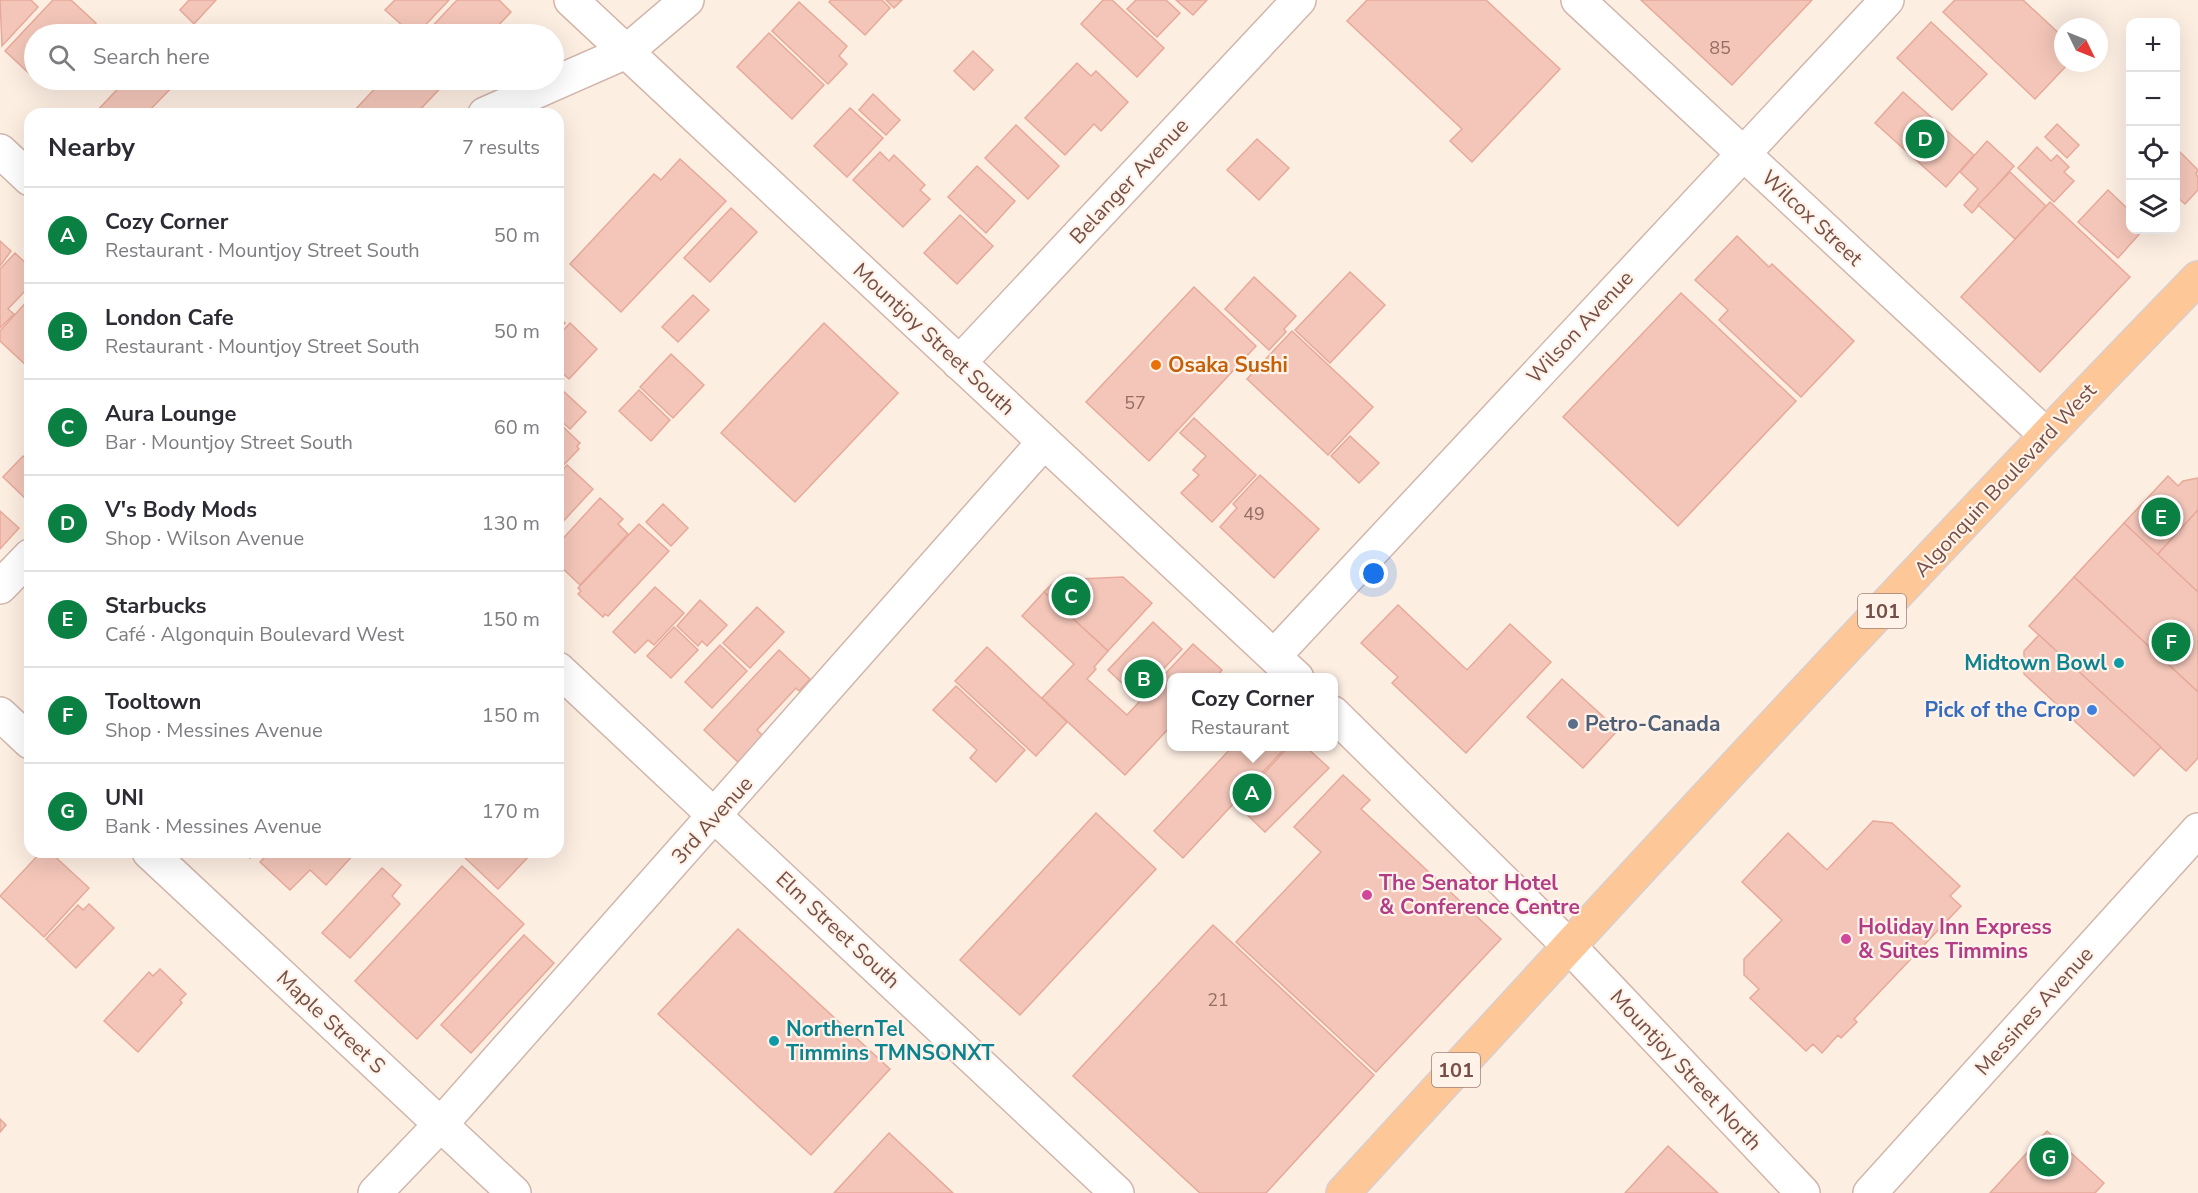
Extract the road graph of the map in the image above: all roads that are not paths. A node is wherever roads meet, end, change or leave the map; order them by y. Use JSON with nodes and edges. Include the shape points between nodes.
{"nodes":[{"id":1,"x":571,"y":0,"type":"edge"},
{"id":2,"x":687,"y":0,"type":"edge"},
{"id":3,"x":1299,"y":0,"type":"edge"},
{"id":4,"x":1578,"y":0,"type":"edge"},
{"id":5,"x":1887,"y":0,"type":"edge"},
{"id":6,"x":626,"y":52,"type":"junction"},
{"id":7,"x":564,"y":79,"type":"edge"},
{"id":8,"x":540,"y":90,"type":"edge"},
{"id":9,"x":499,"y":108,"type":"edge"},
{"id":10,"x":0,"y":151,"type":"edge"},
{"id":11,"x":1742,"y":153,"type":"junction"},
{"id":12,"x":24,"y":173,"type":"edge"},
{"id":13,"x":2198,"y":278,"type":"edge"},
{"id":14,"x":959,"y":363,"type":"junction"},
{"id":15,"x":2046,"y":435,"type":"junction"},
{"id":16,"x":1044,"y":442,"type":"junction"},
{"id":17,"x":24,"y":562,"type":"edge"},
{"id":18,"x":0,"y":587,"type":"edge"},
{"id":19,"x":1286,"y":666,"type":"edge"},
{"id":20,"x":564,"y":675,"type":"edge"},
{"id":21,"x":0,"y":714,"type":"edge"},
{"id":22,"x":1338,"y":718,"type":"edge"},
{"id":23,"x":24,"y":736,"type":"edge"},
{"id":24,"x":716,"y":815,"type":"junction"},
{"id":25,"x":2198,"y":830,"type":"edge"},
{"id":26,"x":154,"y":858,"type":"edge"},
{"id":27,"x":1569,"y":946,"type":"junction"},
{"id":28,"x":441,"y":1124,"type":"junction"},
{"id":29,"x":375,"y":1193,"type":"edge"},
{"id":30,"x":514,"y":1193,"type":"edge"},
{"id":31,"x":1117,"y":1193,"type":"edge"},
{"id":32,"x":1343,"y":1193,"type":"edge"},
{"id":33,"x":1803,"y":1193,"type":"edge"},
{"id":34,"x":1870,"y":1193,"type":"edge"}],
"edges":[{"from":1,"to":6,"type":"street","name":"Mountjoy Street South"},
{"from":2,"to":6,"type":"street"},
{"from":3,"to":14,"type":"street","name":"Belanger Avenue"},
{"from":4,"to":11,"type":"street","name":"Wilcox Street"},
{"from":5,"to":11,"type":"street","name":"Wilson Avenue"},
{"from":6,"to":7,"type":"street"},
{"from":6,"to":14,"type":"street","name":"Mountjoy Street South"},
{"from":8,"to":9,"type":"street"},
{"from":10,"to":12,"type":"street"},
{"from":11,"to":15,"type":"street","name":"Wilcox Street"},
{"from":11,"to":19,"type":"street","name":"Wilson Avenue"},
{"from":13,"to":15,"type":"main road","name":"Algonquin Boulevard West","number":"101"},
{"from":14,"to":16,"type":"street","name":"Mountjoy Street South"},
{"from":15,"to":27,"type":"main road","name":"Algonquin Boulevard West","number":"101"},
{"from":16,"to":19,"type":"street","name":"Mountjoy Street South"},
{"from":16,"to":24,"type":"street","name":"3rd Avenue"},
{"from":17,"to":18,"type":"street"},
{"from":20,"to":24,"type":"street","name":"Elm Street South"},
{"from":21,"to":23,"type":"street"},
{"from":22,"to":27,"type":"street"},
{"from":24,"to":28,"type":"street","name":"3rd Avenue"},
{"from":24,"to":31,"type":"street","name":"Elm Street South"},
{"from":25,"to":34,"type":"street","name":"Messines Avenue"},
{"from":26,"to":28,"type":"street","name":"Maple Street S"},
{"from":27,"to":32,"type":"main road","number":"101"},
{"from":27,"to":33,"type":"street","name":"Mountjoy Street North"},
{"from":28,"to":29,"type":"street","name":"3rd Avenue"},
{"from":28,"to":30,"type":"street","name":"Maple Street S"}]}
